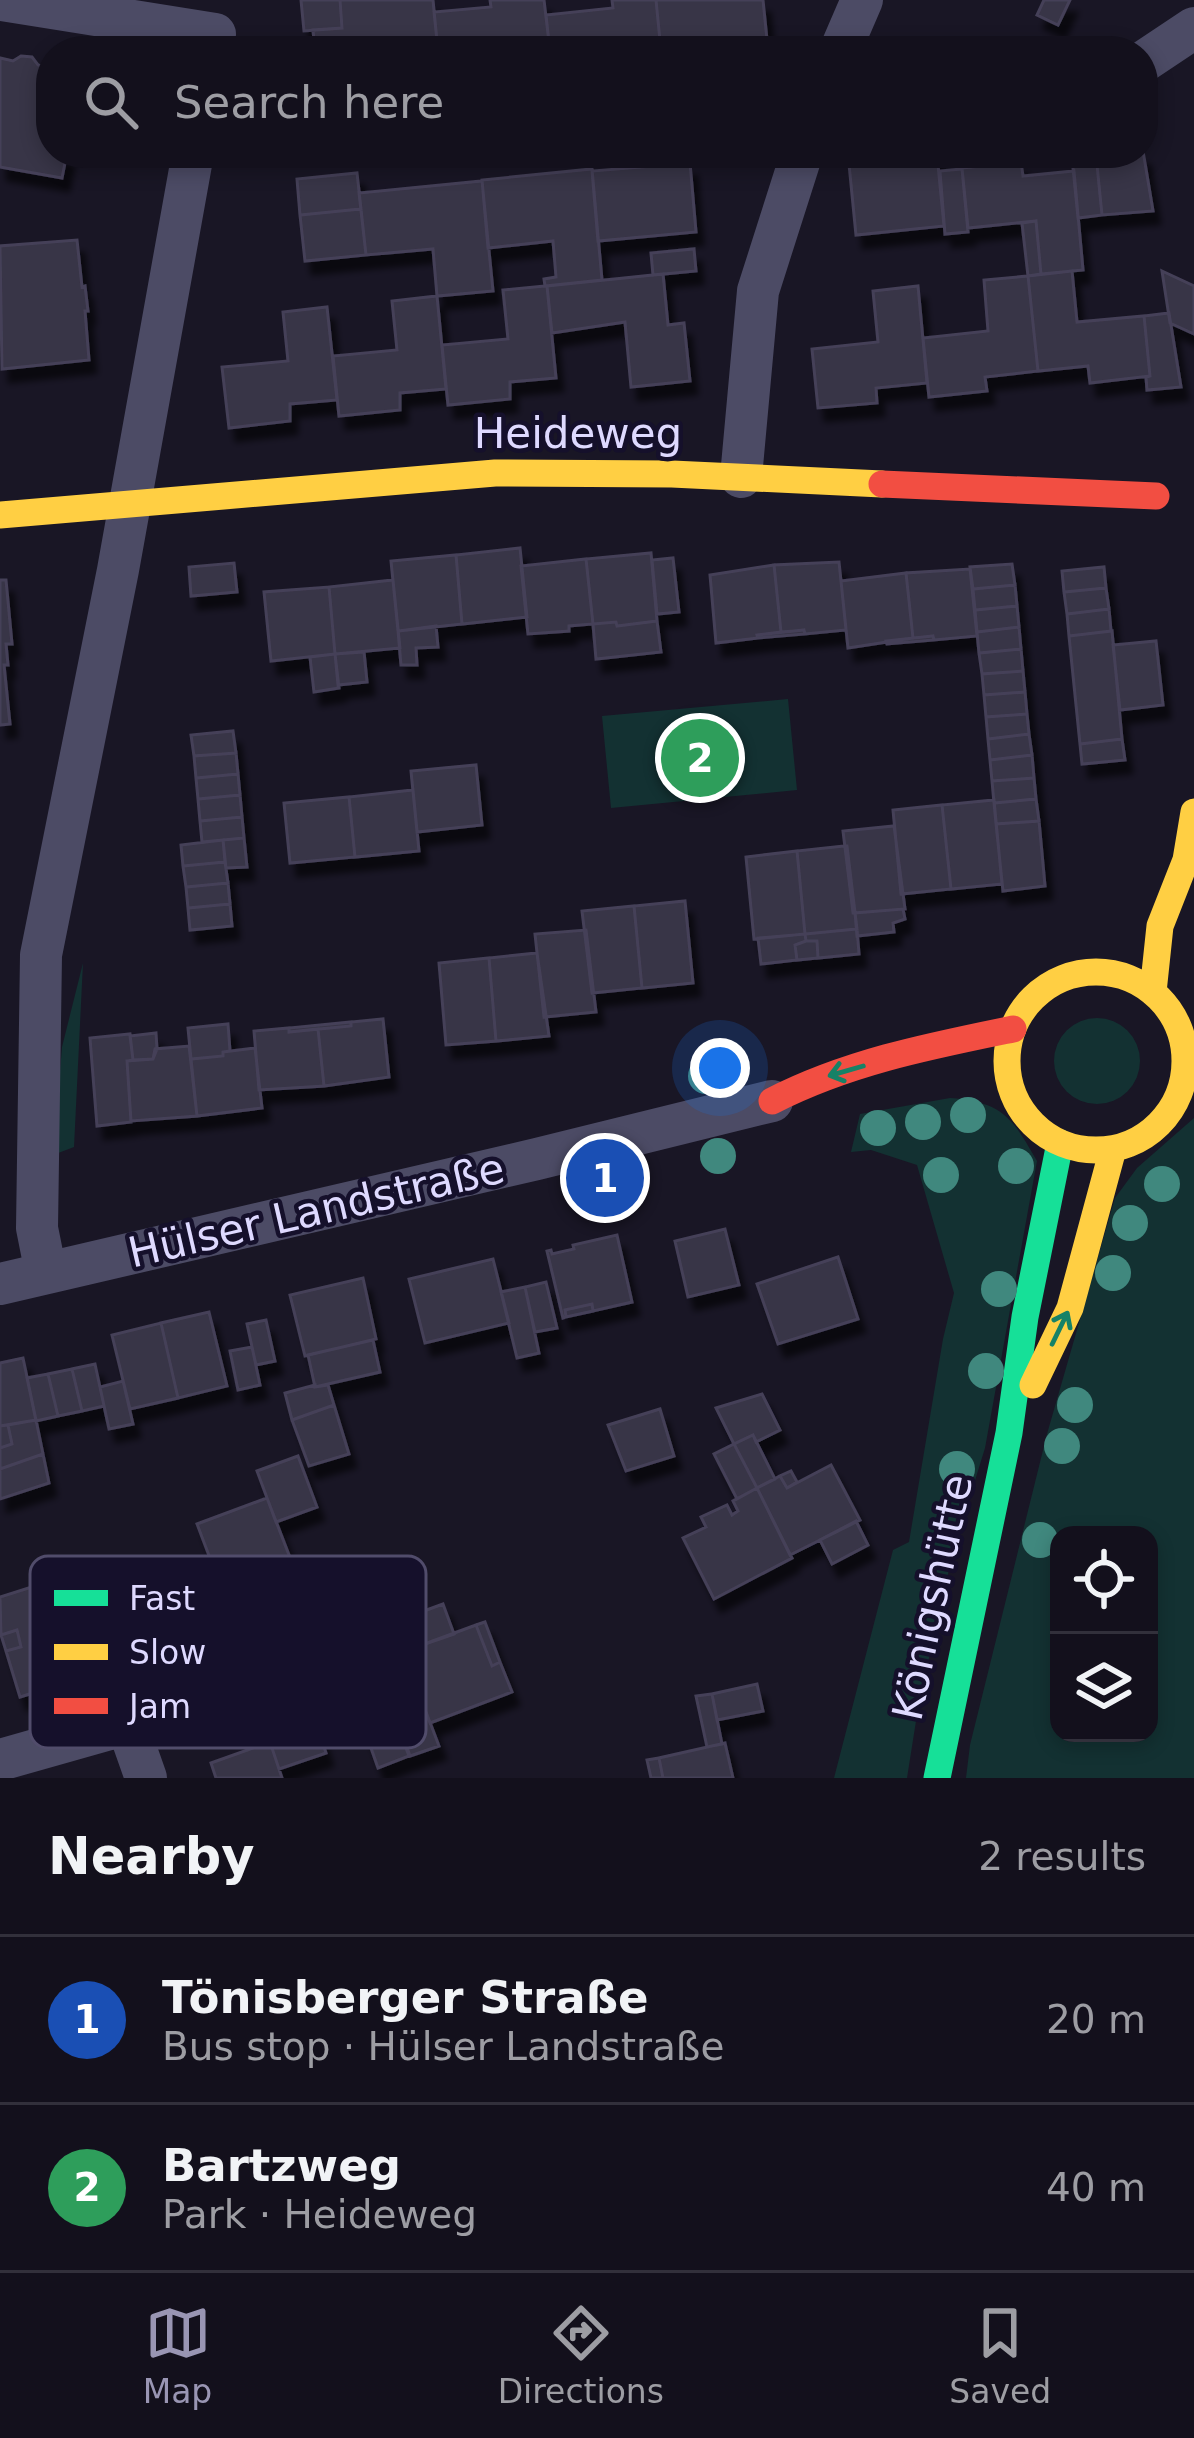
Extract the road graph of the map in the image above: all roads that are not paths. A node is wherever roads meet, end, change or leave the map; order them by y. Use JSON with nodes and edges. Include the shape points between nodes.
{"nodes":[{"id":1,"x":2,"y":0,"type":"edge"},
{"id":2,"x":862,"y":0,"type":"edge"},
{"id":3,"x":216,"y":28,"type":"edge"},
{"id":4,"x":1194,"y":28,"type":"edge"},
{"id":5,"x":847,"y":36,"type":"edge"},
{"id":6,"x":1158,"y":52,"type":"edge"},
{"id":7,"x":190,"y":168,"type":"edge"},
{"id":8,"x":797,"y":168,"type":"edge"},
{"id":9,"x":741,"y":477,"type":"junction"},
{"id":10,"x":1156,"y":496,"type":"dead end"},
{"id":11,"x":129,"y":503,"type":"junction"},
{"id":12,"x":0,"y":515,"type":"edge"},
{"id":13,"x":1193,"y":815,"type":"edge"},
{"id":14,"x":1155,"y":864,"type":"dead end"},
{"id":15,"x":1153,"y":992,"type":"junction"},
{"id":16,"x":1187,"y":1027,"type":"edge"},
{"id":17,"x":1013,"y":1029,"type":"junction"},
{"id":18,"x":1189,"y":1080,"type":"edge"},
{"id":19,"x":772,"y":1101,"type":"junction"},
{"id":20,"x":831,"y":1103,"type":"dead end"},
{"id":21,"x":1060,"y":1143,"type":"junction"},
{"id":22,"x":1113,"y":1149,"type":"junction"},
{"id":23,"x":46,"y":1273,"type":"junction"},
{"id":24,"x":0,"y":1284,"type":"edge"},
{"id":25,"x":1009,"y":1433,"type":"junction"},
{"id":26,"x":42,"y":1748,"type":"edge"},
{"id":27,"x":135,"y":1748,"type":"edge"},
{"id":28,"x":0,"y":1760,"type":"edge"},
{"id":29,"x":146,"y":1778,"type":"edge"},
{"id":30,"x":937,"y":1778,"type":"edge"}],
"edges":[{"from":1,"to":3,"type":"street"},
{"from":2,"to":5,"type":"street"},
{"from":4,"to":6,"type":"street"},
{"from":7,"to":11,"type":"street"},
{"from":8,"to":9,"type":"street","via":[[758,291]]},
{"from":9,"to":10,"type":"street","name":"Heideweg"},
{"from":9,"to":11,"type":"street","name":"Heideweg","via":[[495,473]]},
{"from":11,"to":12,"type":"street","name":"Heideweg"},
{"from":11,"to":23,"type":"street","via":[[40,955],[37,1228]]},
{"from":13,"to":14,"type":"street"},
{"from":13,"to":15,"type":"street","via":[[1186,860],[1160,926]]},
{"from":15,"to":16,"type":"street"},
{"from":15,"to":17,"type":"street","via":[[1106,959],[1047,986]]},
{"from":16,"to":18,"type":"street"},
{"from":17,"to":19,"type":"street","name":"Hülser Landstraße","one_way":true,"via":[[821,1078]]},
{"from":17,"to":21,"type":"street","via":[[997,1079]]},
{"from":18,"to":22,"type":"street","via":[[1145,1136]]},
{"from":19,"to":20,"type":"street","name":"Hülser Landstraße"},
{"from":19,"to":23,"type":"street","name":"Hülser Landstraße"},
{"from":21,"to":22,"type":"street"},
{"from":21,"to":25,"type":"street","name":"Königshütte"},
{"from":25,"to":22,"type":"street","name":"Königshütte","one_way":true,"via":[[1070,1308]]},
{"from":23,"to":24,"type":"street","name":"Hülser Landstraße"},
{"from":25,"to":30,"type":"street","name":"Königshütte"},
{"from":26,"to":28,"type":"street"},
{"from":27,"to":29,"type":"street"}]}
